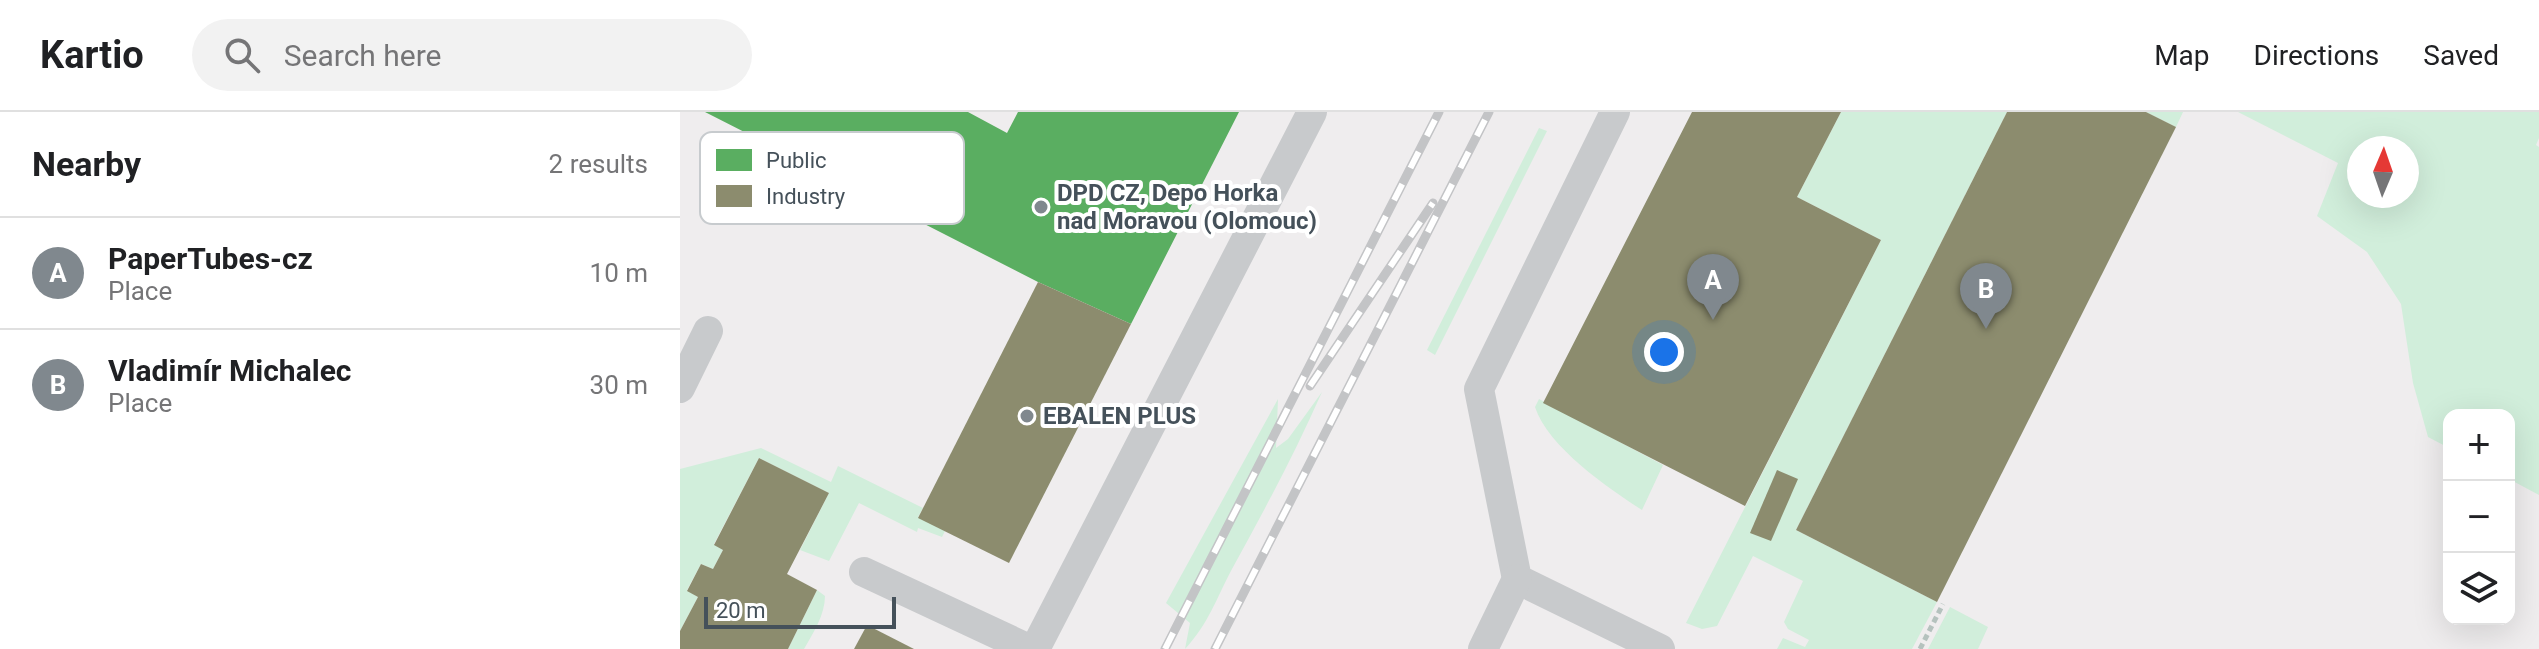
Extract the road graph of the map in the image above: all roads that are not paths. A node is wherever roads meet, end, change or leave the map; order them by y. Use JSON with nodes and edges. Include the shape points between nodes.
{"nodes":[{"id":1,"x":1312,"y":112,"type":"edge"},
{"id":2,"x":1615,"y":112,"type":"edge"},
{"id":3,"x":708,"y":331,"type":"dead end"},
{"id":4,"x":680,"y":388,"type":"edge"},
{"id":5,"x":864,"y":572,"type":"dead end"},
{"id":6,"x":1517,"y":579,"type":"junction"},
{"id":7,"x":1032,"y":649,"type":"edge"},
{"id":8,"x":1483,"y":649,"type":"edge"},
{"id":9,"x":1660,"y":649,"type":"edge"}],
"edges":[{"from":1,"to":7,"type":"lane"},
{"from":2,"to":6,"type":"lane","via":[[1479,389]]},
{"from":3,"to":4,"type":"lane"},
{"from":5,"to":7,"type":"lane"},
{"from":6,"to":8,"type":"lane"},
{"from":6,"to":9,"type":"lane"}]}
